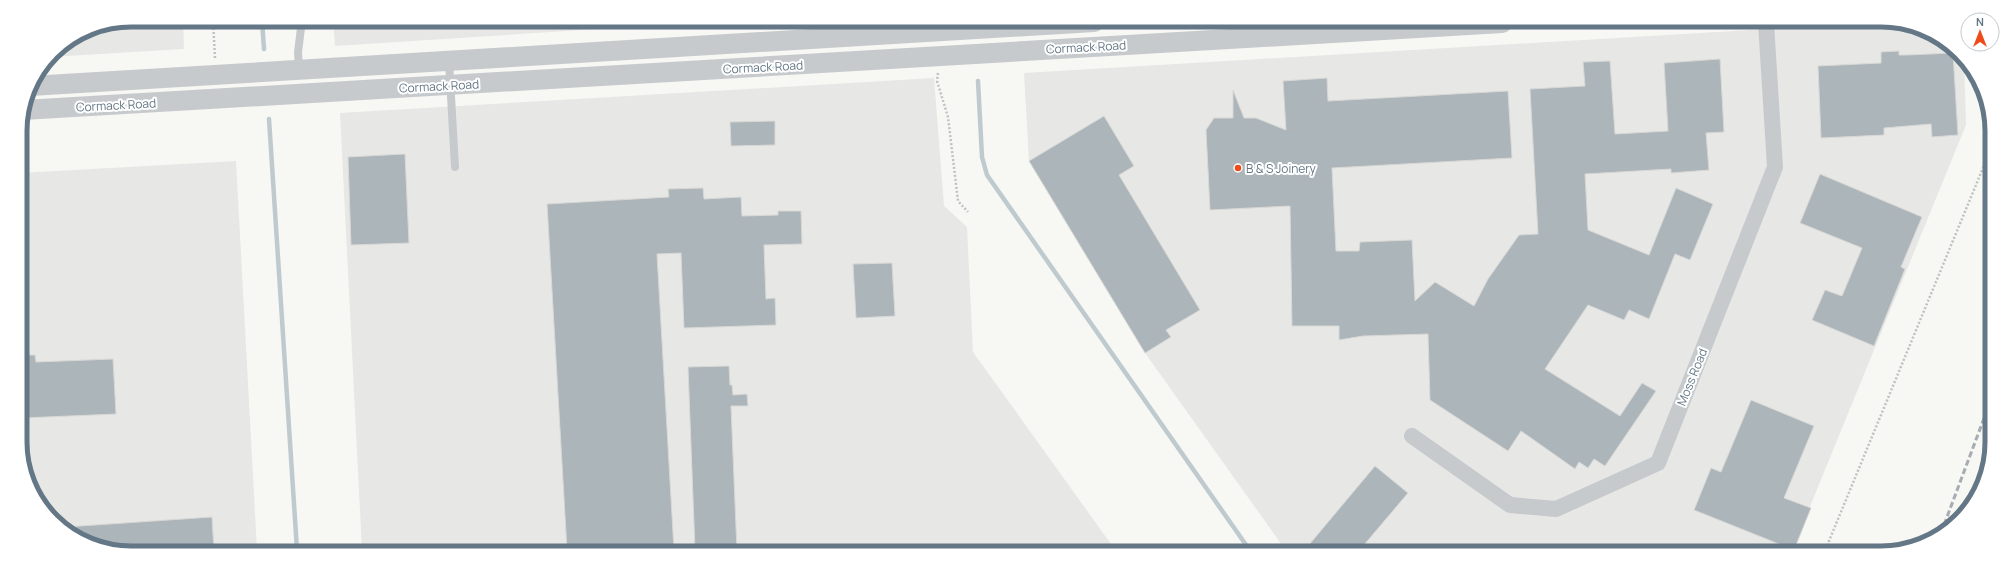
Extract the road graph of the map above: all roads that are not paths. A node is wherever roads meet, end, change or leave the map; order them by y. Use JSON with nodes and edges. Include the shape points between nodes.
{"nodes":[{"id":1,"x":301,"y":27,"type":"edge"},
{"id":2,"x":1011,"y":27,"type":"edge"},
{"id":3,"x":1434,"y":27,"type":"edge"},
{"id":4,"x":1766,"y":27,"type":"edge"},
{"id":5,"x":449,"y":61,"type":"junction"},
{"id":6,"x":299,"y":70,"type":"junction"},
{"id":7,"x":450,"y":85,"type":"junction"},
{"id":8,"x":38,"y":86,"type":"edge"},
{"id":9,"x":30,"y":110,"type":"edge"},
{"id":10,"x":455,"y":167,"type":"dead end"},
{"id":11,"x":1412,"y":436,"type":"dead end"}],
"edges":[{"from":1,"to":6,"type":"lane"},
{"from":2,"to":5,"type":"street","name":"Cormack Road"},
{"from":3,"to":7,"type":"street","name":"Cormack Road"},
{"from":4,"to":11,"type":"street","name":"Moss Road","via":[[1775,167],[1658,463],[1556,509],[1510,505]]},
{"from":5,"to":6,"type":"street","name":"Cormack Road"},
{"from":5,"to":7,"type":"lane"},
{"from":6,"to":8,"type":"street","name":"Cormack Road"},
{"from":7,"to":9,"type":"street","name":"Cormack Road"},
{"from":7,"to":10,"type":"lane"}]}
